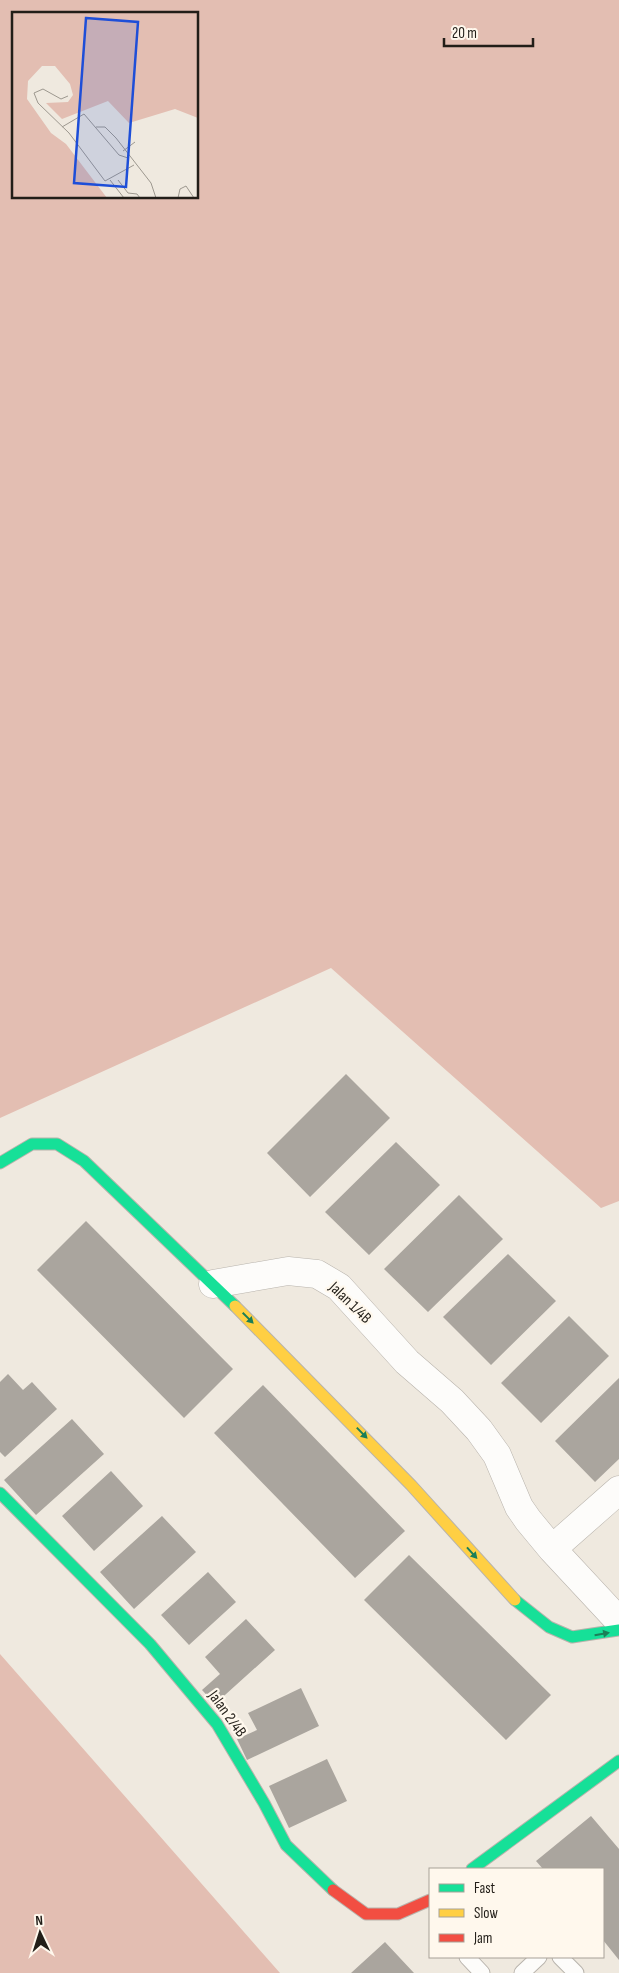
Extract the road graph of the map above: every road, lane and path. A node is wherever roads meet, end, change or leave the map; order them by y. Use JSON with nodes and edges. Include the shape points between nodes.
{"nodes":[{"id":1,"x":0,"y":1163,"type":"edge"},
{"id":2,"x":213,"y":1284,"type":"junction"},
{"id":3,"x":619,"y":1490,"type":"edge"},
{"id":4,"x":0,"y":1494,"type":"edge"},
{"id":5,"x":552,"y":1549,"type":"junction"},
{"id":6,"x":619,"y":1621,"type":"edge"},
{"id":7,"x":619,"y":1630,"type":"edge"},
{"id":8,"x":619,"y":1761,"type":"edge"},
{"id":9,"x":473,"y":1868,"type":"edge"},
{"id":10,"x":429,"y":1905,"type":"edge"},
{"id":11,"x":468,"y":1958,"type":"edge"},
{"id":12,"x":538,"y":1958,"type":"edge"},
{"id":13,"x":561,"y":1958,"type":"edge"},
{"id":14,"x":482,"y":1973,"type":"edge"},
{"id":15,"x":522,"y":1973,"type":"edge"},
{"id":16,"x":576,"y":1973,"type":"edge"}],
"edges":[{"from":1,"to":2,"type":"street","via":[[32,1144],[57,1144],[84,1161]]},
{"from":2,"to":5,"type":"street","name":"Jalan 1/4B","via":[[288,1271],[317,1274],[339,1287],[407,1362],[452,1401],[479,1430],[497,1455],[519,1507]]},
{"from":2,"to":7,"type":"street","one_way":true,"via":[[411,1484],[510,1596],[549,1627],[572,1637]]},
{"from":3,"to":5,"type":"street"},
{"from":4,"to":10,"type":"street","name":"Jalan 2/4B","via":[[156,1651],[217,1724],[286,1845],[333,1890],[366,1914],[398,1914]]},
{"from":5,"to":6,"type":"street","name":"Jalan 1/4B"},
{"from":8,"to":9,"type":"street"},
{"from":11,"to":14,"type":"lane"},
{"from":12,"to":15,"type":"lane"},
{"from":13,"to":16,"type":"lane"}]}
